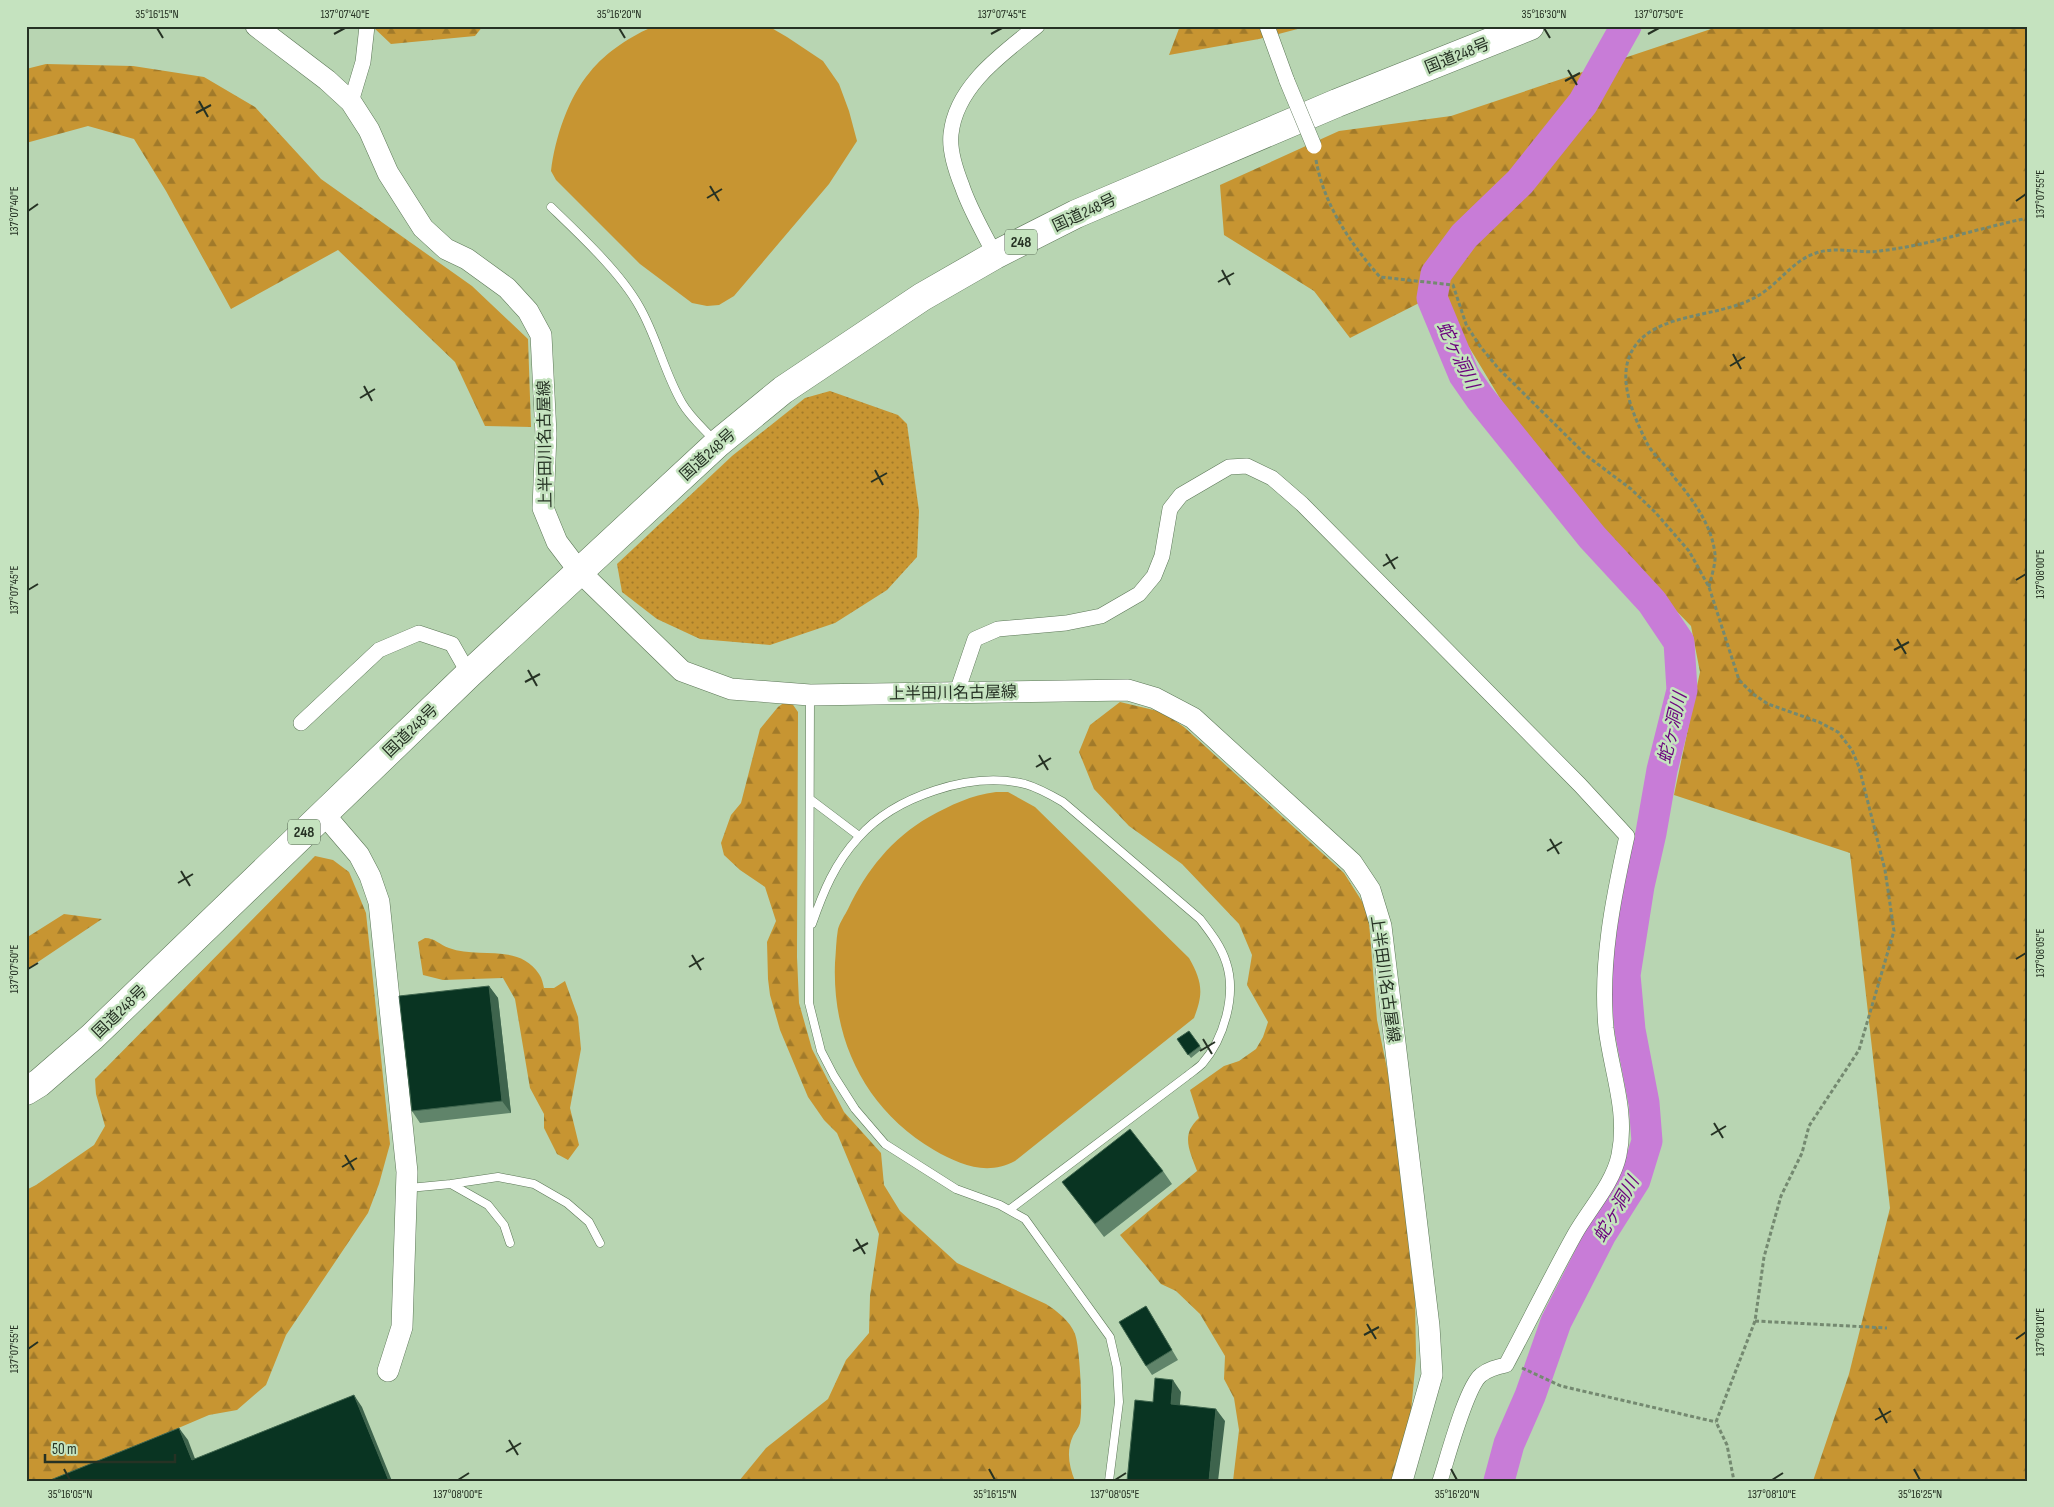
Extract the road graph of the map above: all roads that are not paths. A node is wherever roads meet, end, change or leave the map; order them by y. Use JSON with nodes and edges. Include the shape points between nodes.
{"nodes":[{"id":1,"x":256,"y":26,"type":"edge"},
{"id":2,"x":367,"y":26,"type":"edge"},
{"id":3,"x":1037,"y":26,"type":"edge"},
{"id":4,"x":1267,"y":26,"type":"edge"},
{"id":5,"x":1530,"y":26,"type":"edge"},
{"id":6,"x":350,"y":102,"type":"junction"},
{"id":7,"x":1314,"y":146,"type":"road end"},
{"id":8,"x":550,"y":207,"type":"dead end"},
{"id":9,"x":995,"y":255,"type":"junction"},
{"id":10,"x":717,"y":444,"type":"junction"},
{"id":11,"x":579,"y":571,"type":"junction"},
{"id":12,"x":469,"y":674,"type":"junction"},
{"id":13,"x":957,"y":692,"type":"junction"},
{"id":14,"x":810,"y":695,"type":"junction"},
{"id":15,"x":302,"y":723,"type":"dead end"},
{"id":16,"x":810,"y":799,"type":"junction"},
{"id":17,"x":323,"y":814,"type":"junction"},
{"id":18,"x":859,"y":836,"type":"junction"},
{"id":19,"x":810,"y":932,"type":"junction"},
{"id":20,"x":26,"y":1091,"type":"edge"},
{"id":21,"x":451,"y":1184,"type":"junction"},
{"id":22,"x":407,"y":1188,"type":"junction"},
{"id":23,"x":1009,"y":1210,"type":"junction"},
{"id":24,"x":510,"y":1242,"type":"dead end"},
{"id":25,"x":600,"y":1243,"type":"dead end"},
{"id":26,"x":388,"y":1371,"type":"dead end"},
{"id":27,"x":1109,"y":1481,"type":"edge"},
{"id":28,"x":1402,"y":1481,"type":"edge"},
{"id":29,"x":1440,"y":1481,"type":"edge"}],
"edges":[{"from":1,"to":6,"type":"main road","name":"上半田川名古屋線","via":[[327,80]]},
{"from":2,"to":6,"type":"street","via":[[363,62]]},
{"from":3,"to":9,"type":"street","via":[[1003,54],[970,88],[956,111],[951,135],[962,188]]},
{"from":4,"to":7,"type":"street","bridge":true},
{"from":5,"to":9,"type":"highway","name":"国道248号","number":"248","via":[[1337,103],[1094,207]]},
{"from":6,"to":11,"type":"main road","name":"上半田川名古屋線","via":[[369,130],[388,173],[422,228],[446,249],[508,288],[528,311],[541,335],[546,434],[543,508],[556,542]]},
{"from":8,"to":10,"type":"lane","via":[[597,253],[638,304],[683,406]]},
{"from":9,"to":10,"type":"highway","name":"国道248号","number":"248","via":[[922,297],[828,359],[783,390]]},
{"from":10,"to":11,"type":"highway","name":"国道248号","number":"248"},
{"from":11,"to":12,"type":"highway","name":"国道248号","number":"248"},
{"from":11,"to":14,"type":"main road","name":"上半田川名古屋線","via":[[682,671],[731,689]]},
{"from":12,"to":15,"type":"street","via":[[452,644],[419,632],[380,650]]},
{"from":12,"to":17,"type":"highway","name":"国道248号","number":"248"},
{"from":13,"to":14,"type":"main road","name":"上半田川名古屋線"},
{"from":13,"to":28,"type":"main road","name":"上半田川名古屋線","via":[[1128,690],[1155,698],[1192,718],[1352,863],[1370,890],[1381,926],[1430,1326],[1432,1375]]},
{"from":13,"to":29,"type":"street","via":[[975,638],[998,629],[1066,623],[1101,616],[1139,594],[1154,576],[1162,556],[1170,509],[1181,495],[1229,467],[1247,466],[1272,478],[1302,504],[1580,785],[1626,836],[1613,903],[1604,981],[1606,1029],[1623,1133],[1619,1158],[1506,1365],[1480,1376],[1472,1387]]},
{"from":14,"to":16,"type":"lane"},
{"from":16,"to":18,"type":"lane"},
{"from":16,"to":19,"type":"lane"},
{"from":17,"to":20,"type":"highway","name":"国道248号","number":"248","via":[[92,1037]]},
{"from":17,"to":22,"type":"main road","via":[[359,855],[379,902],[408,1172]]},
{"from":18,"to":19,"type":"lane","via":[[831,875]]},
{"from":18,"to":23,"type":"lane","via":[[893,810],[930,792],[992,780],[1027,785],[1063,802],[1200,919],[1226,962],[1230,991],[1228,1008],[1213,1049],[1201,1064]]},
{"from":19,"to":23,"type":"lane","via":[[810,1003],[817,1032],[826,1060],[855,1109],[885,1144],[956,1189]]},
{"from":21,"to":22,"type":"lane"},
{"from":21,"to":24,"type":"lane","via":[[488,1205],[504,1224]]},
{"from":21,"to":25,"type":"lane","via":[[498,1177],[534,1184],[568,1202],[589,1222]]},
{"from":22,"to":26,"type":"main road","via":[[402,1327]]},
{"from":23,"to":27,"type":"lane","via":[[1025,1219],[1110,1337],[1118,1368],[1119,1402]]}]}
